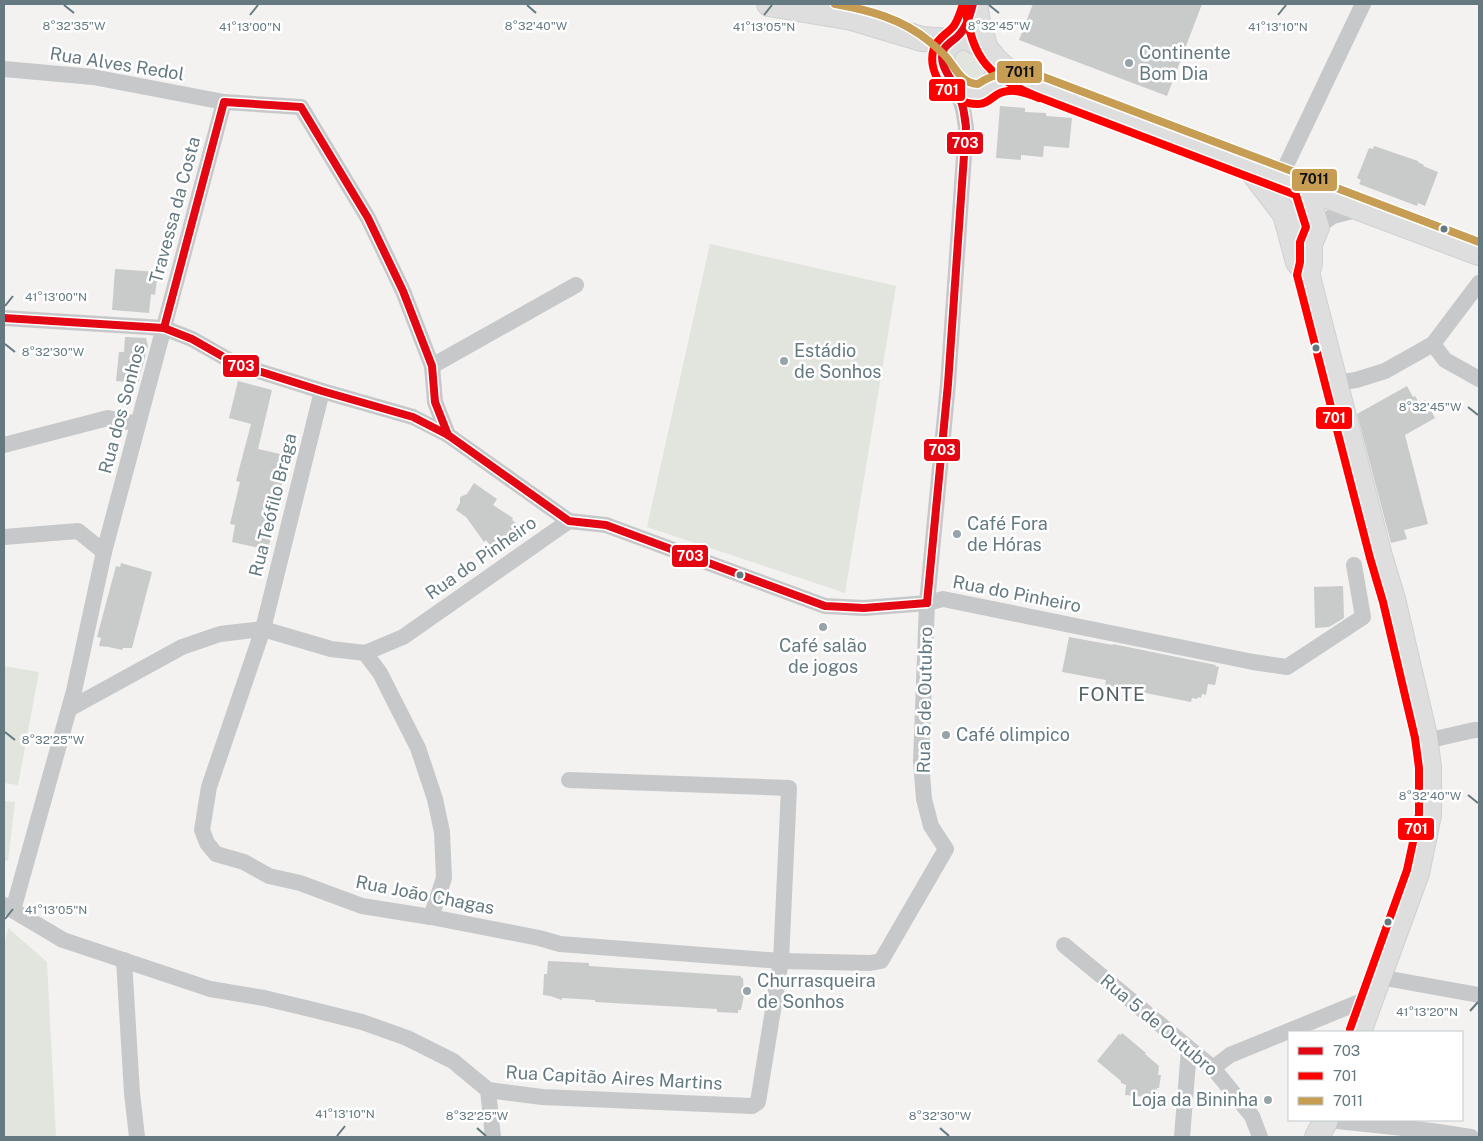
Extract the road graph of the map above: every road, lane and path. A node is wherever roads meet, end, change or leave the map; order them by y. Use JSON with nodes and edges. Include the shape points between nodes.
{"nodes":[{"id":1,"x":769,"y":4,"type":"edge"},
{"id":2,"x":974,"y":4,"type":"edge"},
{"id":3,"x":1363,"y":4,"type":"edge"},
{"id":4,"x":896,"y":32,"type":"junction"},
{"id":5,"x":953,"y":40,"type":"junction"},
{"id":6,"x":991,"y":54,"type":"junction"},
{"id":7,"x":4,"y":69,"type":"edge"},
{"id":8,"x":952,"y":80,"type":"junction"},
{"id":9,"x":1030,"y":83,"type":"junction"},
{"id":10,"x":990,"y":89,"type":"junction"},
{"id":11,"x":224,"y":102,"type":"junction"},
{"id":12,"x":966,"y":127,"type":"junction"},
{"id":13,"x":1249,"y":167,"type":"junction"},
{"id":14,"x":1280,"y":178,"type":"junction"},
{"id":15,"x":1304,"y":187,"type":"junction"},
{"id":16,"x":1361,"y":209,"type":"junction"},
{"id":17,"x":1285,"y":214,"type":"junction"},
{"id":18,"x":1317,"y":227,"type":"junction"},
{"id":19,"x":1479,"y":253,"type":"edge"},
{"id":20,"x":1307,"y":273,"type":"junction"},
{"id":21,"x":1479,"y":283,"type":"edge"},
{"id":22,"x":576,"y":285,"type":"dead end"},
{"id":23,"x":4,"y":318,"type":"edge"},
{"id":24,"x":164,"y":328,"type":"junction"},
{"id":25,"x":1433,"y":344,"type":"junction"},
{"id":26,"x":432,"y":366,"type":"junction"},
{"id":27,"x":1479,"y":379,"type":"edge"},
{"id":28,"x":1336,"y":383,"type":"junction"},
{"id":29,"x":322,"y":391,"type":"junction"},
{"id":30,"x":138,"y":424,"type":"junction"},
{"id":31,"x":448,"y":435,"type":"junction"},
{"id":32,"x":4,"y":445,"type":"edge"},
{"id":33,"x":570,"y":521,"type":"junction"},
{"id":34,"x":4,"y":537,"type":"edge"},
{"id":35,"x":104,"y":552,"type":"junction"},
{"id":36,"x":1354,"y":565,"type":"dead end"},
{"id":37,"x":927,"y":604,"type":"junction"},
{"id":38,"x":263,"y":629,"type":"junction"},
{"id":39,"x":365,"y":653,"type":"junction"},
{"id":40,"x":69,"y":709,"type":"junction"},
{"id":41,"x":1479,"y":730,"type":"edge"},
{"id":42,"x":1426,"y":741,"type":"junction"},
{"id":43,"x":569,"y":780,"type":"dead end"},
{"id":44,"x":8,"y":907,"type":"edge"},
{"id":45,"x":431,"y":917,"type":"junction"},
{"id":46,"x":1064,"y":945,"type":"dead end"},
{"id":47,"x":124,"y":960,"type":"junction"},
{"id":48,"x":781,"y":961,"type":"junction"},
{"id":49,"x":1376,"y":987,"type":"junction"},
{"id":50,"x":1479,"y":995,"type":"edge"},
{"id":51,"x":1359,"y":1031,"type":"edge"},
{"id":52,"x":1189,"y":1049,"type":"junction"},
{"id":53,"x":1213,"y":1068,"type":"junction"},
{"id":54,"x":488,"y":1090,"type":"junction"},
{"id":55,"x":1326,"y":1121,"type":"edge"},
{"id":56,"x":1338,"y":1121,"type":"edge"},
{"id":57,"x":138,"y":1137,"type":"edge"},
{"id":58,"x":493,"y":1137,"type":"edge"},
{"id":59,"x":1182,"y":1137,"type":"edge"},
{"id":60,"x":1260,"y":1137,"type":"edge"},
{"id":61,"x":1317,"y":1137,"type":"edge"},
{"id":62,"x":1471,"y":1137,"type":"edge"}],
"edges":[{"from":1,"to":4,"type":"main road","via":[[852,18]]},
{"from":2,"to":5,"type":"main road","via":[[966,24]]},
{"from":2,"to":6,"type":"main road","via":[[979,27]]},
{"from":3,"to":14,"type":"street"},
{"from":4,"to":5,"type":"main road"},
{"from":4,"to":8,"type":"main road","via":[[928,54]]},
{"from":5,"to":6,"type":"main road","via":[[964,37],[974,40]]},
{"from":5,"to":8,"type":"main road","via":[[943,50],[942,62]]},
{"from":6,"to":9,"type":"main road","via":[[1012,75]]},
{"from":6,"to":10,"type":"main road","via":[[998,73]]},
{"from":7,"to":11,"type":"street","name":"Rua Alves Redol","via":[[93,77]]},
{"from":8,"to":10,"type":"main road","via":[[966,93],[975,95]]},
{"from":8,"to":12,"type":"street","name":"Rua 5 de Outubro"},
{"from":9,"to":10,"type":"main road","via":[[1012,82]]},
{"from":9,"to":13,"type":"main road"},
{"from":10,"to":12,"type":"street","name":"Rua 5 de Outubro","via":[[973,107]]},
{"from":11,"to":24,"type":"street","name":"Travessa da Costa"},
{"from":11,"to":26,"type":"street","name":"Rua Alves Redol","via":[[300,108],[368,218],[403,291]]},
{"from":12,"to":37,"type":"street","name":"Rua 5 de Outubro","via":[[948,384]]},
{"from":13,"to":14,"type":"main road"},
{"from":13,"to":17,"type":"main road"},
{"from":14,"to":15,"type":"main road"},
{"from":15,"to":16,"type":"main road"},
{"from":15,"to":17,"type":"main road"},
{"from":15,"to":18,"type":"main road"},
{"from":16,"to":18,"type":"street","via":[[1333,216]]},
{"from":16,"to":19,"type":"main road"},
{"from":17,"to":20,"type":"main road","via":[[1298,262]]},
{"from":18,"to":20,"type":"main road","via":[[1310,244]]},
{"from":20,"to":28,"type":"main road"},
{"from":21,"to":25,"type":"street"},
{"from":22,"to":26,"type":"street"},
{"from":23,"to":24,"type":"street"},
{"from":24,"to":29,"type":"street","name":"Rua dos Sonhos","via":[[192,339],[236,364]]},
{"from":24,"to":30,"type":"street","name":"Rua dos Sonhos"},
{"from":25,"to":27,"type":"street","via":[[1446,360]]},
{"from":25,"to":28,"type":"street","via":[[1385,371]]},
{"from":26,"to":31,"type":"street","via":[[435,402]]},
{"from":28,"to":42,"type":"main road","via":[[1393,599]]},
{"from":29,"to":31,"type":"street","name":"Rua dos Sonhos","via":[[413,417]]},
{"from":29,"to":38,"type":"street","name":"Rua Teófilo Braga"},
{"from":30,"to":32,"type":"street","via":[[108,418]]},
{"from":30,"to":35,"type":"street","name":"Rua dos Sonhos"},
{"from":31,"to":33,"type":"street","name":"Rua dos Sonhos"},
{"from":33,"to":37,"type":"street","name":"Rua do Pinheiro","via":[[606,525],[825,606],[864,608]]},
{"from":33,"to":39,"type":"street","name":"Rua do Pinheiro","via":[[403,638]]},
{"from":34,"to":35,"type":"street","via":[[78,530]]},
{"from":35,"to":40,"type":"street","name":"Rua dos Sonhos"},
{"from":36,"to":37,"type":"street","name":"Rua do Pinheiro","via":[[1363,617],[1287,667],[943,599]]},
{"from":37,"to":48,"type":"street","name":"Rua 5 de Outubro","via":[[921,761],[930,826],[946,849],[881,961]]},
{"from":38,"to":39,"type":"street","name":"Rua do Pinheiro","via":[[331,650]]},
{"from":38,"to":40,"type":"street","name":"Rua do Pinheiro","via":[[220,634],[182,647]]},
{"from":38,"to":45,"type":"street","name":"Rua João Chagas","via":[[209,787],[202,830],[207,844],[216,854],[244,862],[270,876],[300,883],[362,906]]},
{"from":39,"to":45,"type":"street","via":[[380,672],[418,748],[435,799],[442,832],[444,878]]},
{"from":40,"to":44,"type":"street","name":"Rua dos Sonhos"},
{"from":41,"to":42,"type":"street"},
{"from":42,"to":49,"type":"main road","via":[[1430,815],[1417,873]]},
{"from":43,"to":48,"type":"street","name":"Rua Capitão Aires Martins","via":[[789,788]]},
{"from":44,"to":47,"type":"street","name":"Rua Capitão Aires Martins","via":[[63,940]]},
{"from":45,"to":48,"type":"street","name":"Rua João Chagas","via":[[560,944]]},
{"from":46,"to":52,"type":"street","name":"Rua 5 de Outubro"},
{"from":47,"to":54,"type":"street","name":"Rua Capitão Aires Martins","via":[[210,989],[264,998],[371,1025],[407,1038],[453,1061]]},
{"from":47,"to":57,"type":"street","via":[[132,1093]]},
{"from":48,"to":54,"type":"street","name":"Rua Capitão Aires Martins","via":[[758,1102],[752,1106],[542,1097]]},
{"from":49,"to":50,"type":"street"},
{"from":49,"to":51,"type":"main road"},
{"from":49,"to":53,"type":"street","via":[[1230,1055]]},
{"from":52,"to":53,"type":"street","name":"Rua 5 de Outubro"},
{"from":52,"to":59,"type":"street"},
{"from":53,"to":60,"type":"street","name":"Rua 5 de Outubro","via":[[1252,1116]]},
{"from":54,"to":58,"type":"street"},
{"from":55,"to":61,"type":"main road"},
{"from":56,"to":62,"type":"street"}]}
